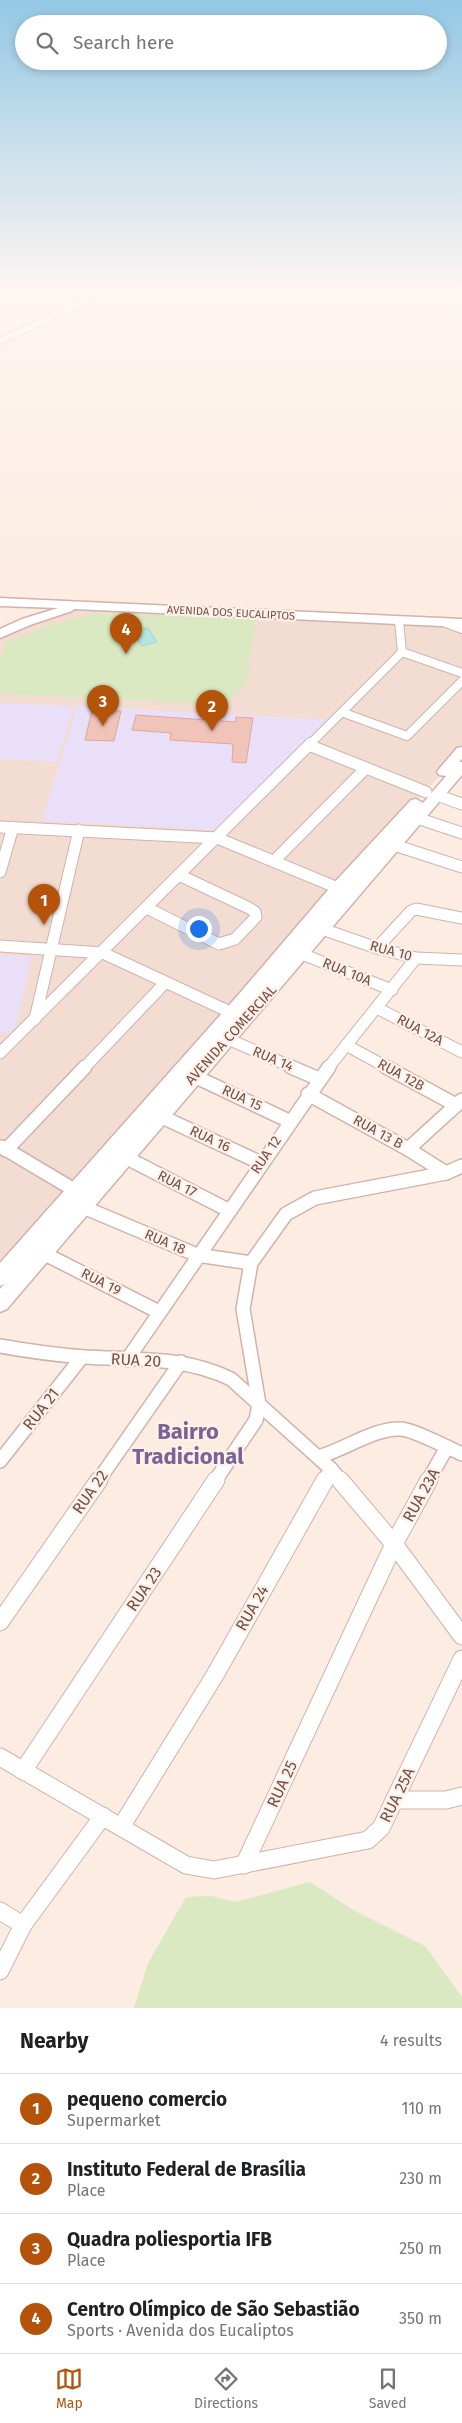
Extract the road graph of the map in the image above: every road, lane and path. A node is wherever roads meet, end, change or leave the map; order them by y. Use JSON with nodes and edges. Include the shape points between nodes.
{"nodes":[{"id":1,"x":0,"y":602,"type":"edge"},
{"id":2,"x":81,"y":605,"type":"junction"},
{"id":3,"x":399,"y":621,"type":"junction"},
{"id":4,"x":443,"y":622,"type":"junction"},
{"id":5,"x":462,"y":623,"type":"edge"},
{"id":6,"x":462,"y":629,"type":"edge"},
{"id":7,"x":0,"y":634,"type":"edge"},
{"id":8,"x":402,"y":652,"type":"junction"},
{"id":9,"x":462,"y":673,"type":"edge"},
{"id":10,"x":462,"y":681,"type":"edge"},
{"id":11,"x":344,"y":713,"type":"junction"},
{"id":12,"x":311,"y":746,"type":"junction"},
{"id":13,"x":462,"y":751,"type":"edge"},
{"id":14,"x":366,"y":768,"type":"junction"},
{"id":15,"x":438,"y":790,"type":"edge"},
{"id":16,"x":462,"y":804,"type":"edge"},
{"id":17,"x":0,"y":827,"type":"edge"},
{"id":18,"x":13,"y":827,"type":"junction"},
{"id":19,"x":79,"y":830,"type":"junction"},
{"id":20,"x":462,"y":833,"type":"edge"},
{"id":21,"x":217,"y":838,"type":"junction"},
{"id":22,"x":394,"y":846,"type":"junction"},
{"id":23,"x":274,"y":861,"type":"junction"},
{"id":24,"x":462,"y":867,"type":"edge"},
{"id":25,"x":0,"y":872,"type":"edge"},
{"id":26,"x":179,"y":876,"type":"junction"},
{"id":27,"x":338,"y":888,"type":"junction"},
{"id":28,"x":147,"y":908,"type":"junction"},
{"id":29,"x":462,"y":918,"type":"edge"},
{"id":30,"x":322,"y":929,"type":"junction"},
{"id":31,"x":0,"y":946,"type":"edge"},
{"id":32,"x":377,"y":948,"type":"junction"},
{"id":33,"x":51,"y":950,"type":"junction"},
{"id":34,"x":103,"y":953,"type":"junction"},
{"id":35,"x":302,"y":954,"type":"junction"},
{"id":36,"x":416,"y":958,"type":"junction"},
{"id":37,"x":462,"y":960,"type":"edge"},
{"id":38,"x":165,"y":983,"type":"junction"},
{"id":39,"x":392,"y":990,"type":"junction"},
{"id":40,"x":252,"y":1001,"type":"junction"},
{"id":41,"x":377,"y":1008,"type":"junction"},
{"id":42,"x":232,"y":1013,"type":"junction"},
{"id":43,"x":35,"y":1019,"type":"junction"},
{"id":44,"x":228,"y":1039,"type":"junction"},
{"id":45,"x":346,"y":1045,"type":"junction"},
{"id":46,"x":462,"y":1052,"type":"edge"},
{"id":47,"x":0,"y":1054,"type":"edge"},
{"id":48,"x":205,"y":1054,"type":"junction"},
{"id":49,"x":194,"y":1076,"type":"junction"},
{"id":50,"x":319,"y":1079,"type":"junction"},
{"id":51,"x":308,"y":1094,"type":"junction"},
{"id":52,"x":459,"y":1102,"type":"edge"},
{"id":53,"x":160,"y":1116,"type":"junction"},
{"id":54,"x":289,"y":1120,"type":"junction"},
{"id":55,"x":3,"y":1148,"type":"edge"},
{"id":56,"x":408,"y":1149,"type":"junction"},
{"id":57,"x":125,"y":1157,"type":"junction"},
{"id":58,"x":261,"y":1163,"type":"junction"},
{"id":59,"x":462,"y":1166,"type":"edge"},
{"id":60,"x":446,"y":1174,"type":"junction"},
{"id":61,"x":79,"y":1199,"type":"junction"},
{"id":62,"x":228,"y":1210,"type":"junction"},
{"id":63,"x":50,"y":1233,"type":"junction"},
{"id":64,"x":43,"y":1253,"type":"junction"},
{"id":65,"x":197,"y":1256,"type":"junction"},
{"id":66,"x":250,"y":1263,"type":"junction"},
{"id":67,"x":10,"y":1275,"type":"edge"},
{"id":68,"x":0,"y":1303,"type":"edge"},
{"id":69,"x":159,"y":1312,"type":"junction"},
{"id":70,"x":0,"y":1346,"type":"edge"},
{"id":71,"x":82,"y":1357,"type":"junction"},
{"id":72,"x":127,"y":1360,"type":"junction"},
{"id":73,"x":181,"y":1362,"type":"junction"},
{"id":74,"x":259,"y":1404,"type":"junction"},
{"id":75,"x":447,"y":1447,"type":"junction"},
{"id":76,"x":462,"y":1454,"type":"edge"},
{"id":77,"x":318,"y":1457,"type":"junction"},
{"id":78,"x":0,"y":1461,"type":"edge"},
{"id":79,"x":331,"y":1469,"type":"junction"},
{"id":80,"x":394,"y":1544,"type":"junction"},
{"id":81,"x":0,"y":1622,"type":"edge"},
{"id":82,"x":462,"y":1636,"type":"edge"},
{"id":83,"x":462,"y":1659,"type":"edge"},
{"id":84,"x":0,"y":1757,"type":"edge"},
{"id":85,"x":24,"y":1771,"type":"junction"},
{"id":86,"x":462,"y":1796,"type":"edge"},
{"id":87,"x":395,"y":1800,"type":"junction"},
{"id":88,"x":103,"y":1816,"type":"junction"},
{"id":89,"x":121,"y":1827,"type":"junction"},
{"id":90,"x":244,"y":1865,"type":"junction"},
{"id":91,"x":0,"y":1911,"type":"edge"},
{"id":92,"x":23,"y":1925,"type":"junction"},
{"id":93,"x":0,"y":1971,"type":"edge"}],
"edges":[{"from":1,"to":2,"type":"street","name":"AVENIDA DOS EUCALIPTOS"},
{"from":2,"to":3,"type":"street","name":"AVENIDA DOS EUCALIPTOS"},
{"from":2,"to":7,"type":"street","via":[[26,622]]},
{"from":3,"to":4,"type":"street","name":"AVENIDA DOS EUCALIPTOS"},
{"from":3,"to":8,"type":"street"},
{"from":4,"to":5,"type":"street","name":"AVENIDA DOS EUCALIPTOS"},
{"from":4,"to":6,"type":"street"},
{"from":8,"to":9,"type":"street"},
{"from":8,"to":11,"type":"street"},
{"from":10,"to":11,"type":"street","via":[[407,736]]},
{"from":11,"to":12,"type":"street"},
{"from":12,"to":14,"type":"street"},
{"from":12,"to":21,"type":"street"},
{"from":13,"to":15,"type":"street","name":"AVENIDA COMERCIAL"},
{"from":14,"to":15,"type":"street"},
{"from":14,"to":23,"type":"street"},
{"from":15,"to":16,"type":"street"},
{"from":15,"to":20,"type":"street"},
{"from":15,"to":22,"type":"street","name":"AVENIDA COMERCIAL"},
{"from":15,"to":27,"type":"street","name":"AVENIDA COMERCIAL"},
{"from":17,"to":18,"type":"street"},
{"from":18,"to":19,"type":"street"},
{"from":18,"to":25,"type":"street"},
{"from":19,"to":21,"type":"street"},
{"from":19,"to":33,"type":"street"},
{"from":21,"to":23,"type":"street"},
{"from":21,"to":26,"type":"street"},
{"from":22,"to":24,"type":"street"},
{"from":22,"to":30,"type":"street","name":"AVENIDA COMERCIAL"},
{"from":23,"to":27,"type":"street"},
{"from":26,"to":28,"type":"street"},
{"from":26,"to":28,"type":"street","via":[[249,908],[256,916],[232,942],[219,944]]},
{"from":27,"to":40,"type":"street","name":"AVENIDA COMERCIAL"},
{"from":28,"to":34,"type":"street"},
{"from":29,"to":32,"type":"street","via":[[416,908]]},
{"from":30,"to":32,"type":"street","name":"RUA 10"},
{"from":30,"to":35,"type":"street","name":"AVENIDA COMERCIAL"},
{"from":31,"to":33,"type":"street"},
{"from":32,"to":36,"type":"street","name":"RUA 10"},
{"from":33,"to":34,"type":"street"},
{"from":33,"to":43,"type":"street"},
{"from":34,"to":38,"type":"street"},
{"from":34,"to":43,"type":"street"},
{"from":35,"to":39,"type":"street","name":"RUA 10A"},
{"from":35,"to":40,"type":"street","name":"AVENIDA COMERCIAL"},
{"from":36,"to":37,"type":"street","name":"RUA 10"},
{"from":36,"to":39,"type":"street","name":"RUA 12"},
{"from":38,"to":42,"type":"street"},
{"from":38,"to":55,"type":"street"},
{"from":39,"to":41,"type":"street","name":"RUA 12"},
{"from":40,"to":42,"type":"street","name":"AVENIDA COMERCIAL"},
{"from":40,"to":44,"type":"street","name":"AVENIDA COMERCIAL"},
{"from":41,"to":45,"type":"street","name":"RUA 12"},
{"from":41,"to":46,"type":"street","name":"RUA 12A"},
{"from":42,"to":48,"type":"street","name":"AVENIDA COMERCIAL"},
{"from":43,"to":47,"type":"street"},
{"from":44,"to":48,"type":"street","name":"AVENIDA COMERCIAL"},
{"from":44,"to":50,"type":"street","name":"RUA 14"},
{"from":45,"to":50,"type":"street","name":"RUA 12"},
{"from":45,"to":52,"type":"street","name":"RUA 12B"},
{"from":48,"to":49,"type":"street","name":"AVENIDA COMERCIAL"},
{"from":48,"to":61,"type":"street","name":"AVENIDA COMERCIAL"},
{"from":49,"to":53,"type":"street","name":"AVENIDA COMERCIAL"},
{"from":49,"to":54,"type":"street","name":"RUA 15"},
{"from":50,"to":51,"type":"street","name":"RUA 12"},
{"from":51,"to":54,"type":"street","name":"RUA 12"},
{"from":51,"to":56,"type":"street","name":"RUA 13 B"},
{"from":52,"to":56,"type":"street"},
{"from":53,"to":57,"type":"street","name":"AVENIDA COMERCIAL"},
{"from":53,"to":58,"type":"street","name":"RUA 16"},
{"from":54,"to":58,"type":"street","name":"RUA 12"},
{"from":55,"to":61,"type":"street","name":"RUA 18"},
{"from":56,"to":60,"type":"street","name":"RUA 13 B"},
{"from":57,"to":61,"type":"street","name":"AVENIDA COMERCIAL"},
{"from":57,"to":62,"type":"street","name":"RUA 17"},
{"from":58,"to":62,"type":"street","name":"RUA 12"},
{"from":59,"to":60,"type":"street"},
{"from":60,"to":66,"type":"street","via":[[315,1198],[299,1205],[286,1214]]},
{"from":61,"to":63,"type":"street","name":"AVENIDA COMERCIAL"},
{"from":61,"to":65,"type":"street","name":"RUA 18"},
{"from":62,"to":65,"type":"street","name":"RUA 12"},
{"from":63,"to":64,"type":"street","name":"AVENIDA COMERCIAL"},
{"from":63,"to":67,"type":"street","name":"AVENIDA COMERCIAL"},
{"from":64,"to":67,"type":"street","name":"AVENIDA COMERCIAL"},
{"from":64,"to":69,"type":"street","name":"RUA 19"},
{"from":65,"to":66,"type":"street","name":"RUA 18"},
{"from":65,"to":69,"type":"street","name":"RUA 12"},
{"from":66,"to":74,"type":"street","via":[[243,1309]]},
{"from":67,"to":68,"type":"street","name":"AVENIDA COMERCIAL"},
{"from":69,"to":72,"type":"street","name":"RUA 12"},
{"from":70,"to":71,"type":"street","name":"RUA 20"},
{"from":71,"to":72,"type":"street","name":"RUA 20"},
{"from":71,"to":78,"type":"street","name":"RUA 21"},
{"from":72,"to":73,"type":"street","name":"RUA 20"},
{"from":73,"to":74,"type":"street","name":"RUA 20","via":[[220,1372]]},
{"from":73,"to":81,"type":"street","name":"RUA 22"},
{"from":74,"to":77,"type":"street"},
{"from":74,"to":85,"type":"street","name":"RUA 23","via":[[256,1420]]},
{"from":75,"to":76,"type":"street"},
{"from":75,"to":77,"type":"street","via":[[412,1431],[385,1430]]},
{"from":75,"to":80,"type":"street","name":"RUA 23A"},
{"from":77,"to":79,"type":"street"},
{"from":79,"to":80,"type":"street"},
{"from":79,"to":89,"type":"street","name":"RUA 24","via":[[215,1675]]},
{"from":80,"to":82,"type":"street"},
{"from":80,"to":90,"type":"street","name":"RUA 25"},
{"from":83,"to":87,"type":"street","name":"RUA 25A"},
{"from":84,"to":85,"type":"street"},
{"from":85,"to":88,"type":"street"},
{"from":86,"to":87,"type":"street","via":[[446,1800]]},
{"from":87,"to":90,"type":"street","name":"RUA 25A","via":[[381,1828],[368,1840]]},
{"from":88,"to":89,"type":"street"},
{"from":88,"to":92,"type":"street"},
{"from":89,"to":90,"type":"street","via":[[186,1865],[214,1870]]},
{"from":91,"to":92,"type":"street"},
{"from":92,"to":93,"type":"street"}]}
